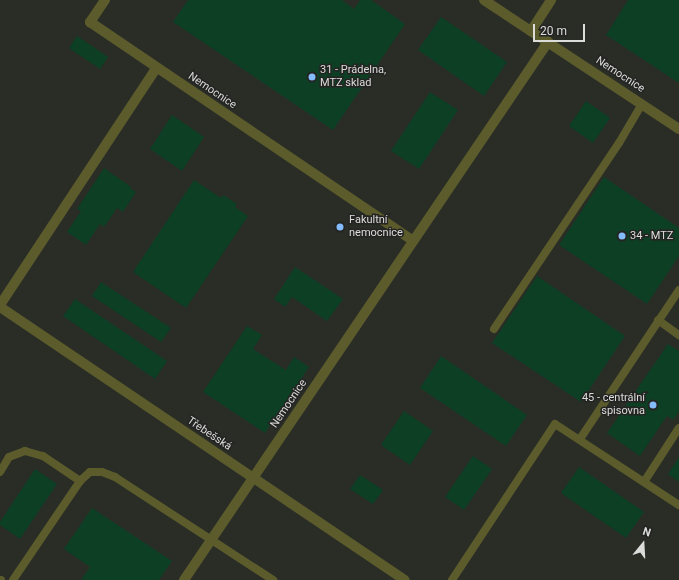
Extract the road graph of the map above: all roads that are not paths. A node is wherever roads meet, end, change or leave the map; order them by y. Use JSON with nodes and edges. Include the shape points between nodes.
{"nodes":[{"id":1,"x":105,"y":0,"type":"edge"},
{"id":2,"x":484,"y":0,"type":"edge"},
{"id":3,"x":551,"y":0,"type":"edge"},
{"id":4,"x":531,"y":31,"type":"junction"},
{"id":5,"x":548,"y":42,"type":"junction"},
{"id":6,"x":156,"y":68,"type":"junction"},
{"id":7,"x":642,"y":104,"type":"junction"},
{"id":8,"x":679,"y":128,"type":"edge"},
{"id":9,"x":414,"y":241,"type":"junction"},
{"id":10,"x":679,"y":290,"type":"edge"},
{"id":11,"x":0,"y":306,"type":"edge"},
{"id":12,"x":658,"y":320,"type":"junction"},
{"id":13,"x":494,"y":329,"type":"dead end"},
{"id":14,"x":679,"y":335,"type":"edge"},
{"id":15,"x":679,"y":428,"type":"edge"},
{"id":16,"x":580,"y":439,"type":"junction"},
{"id":17,"x":0,"y":472,"type":"edge"},
{"id":18,"x":253,"y":478,"type":"junction"},
{"id":19,"x":80,"y":481,"type":"junction"},
{"id":20,"x":644,"y":482,"type":"junction"},
{"id":21,"x":679,"y":505,"type":"edge"},
{"id":22,"x":211,"y":540,"type":"junction"},
{"id":23,"x":13,"y":580,"type":"edge"},
{"id":24,"x":184,"y":580,"type":"edge"},
{"id":25,"x":272,"y":580,"type":"edge"},
{"id":26,"x":405,"y":580,"type":"edge"},
{"id":27,"x":452,"y":580,"type":"edge"}],
"edges":[{"from":1,"to":6,"type":"street","name":"Nemocnice","via":[[90,22]]},
{"from":2,"to":4,"type":"street","name":"Nemocnice"},
{"from":3,"to":4,"type":"street"},
{"from":4,"to":5,"type":"street","name":"Nemocnice"},
{"from":5,"to":7,"type":"street","name":"Nemocnice"},
{"from":5,"to":9,"type":"street","name":"Nemocnice"},
{"from":6,"to":9,"type":"street","name":"Nemocnice"},
{"from":6,"to":11,"type":"street"},
{"from":7,"to":8,"type":"street","name":"Nemocnice"},
{"from":7,"to":13,"type":"lane","via":[[619,143]]},
{"from":9,"to":18,"type":"street","name":"Nemocnice"},
{"from":10,"to":12,"type":"lane"},
{"from":11,"to":18,"type":"street","name":"Třebešská"},
{"from":12,"to":14,"type":"lane"},
{"from":12,"to":16,"type":"lane"},
{"from":15,"to":20,"type":"lane"},
{"from":16,"to":20,"type":"lane"},
{"from":16,"to":27,"type":"lane","via":[[555,424]]},
{"from":17,"to":19,"type":"lane","via":[[9,457],[25,451],[43,456]]},
{"from":18,"to":22,"type":"street","name":"Nemocnice"},
{"from":18,"to":26,"type":"street","name":"Třebešská"},
{"from":19,"to":22,"type":"lane","via":[[90,472],[102,472]]},
{"from":19,"to":23,"type":"lane"},
{"from":20,"to":21,"type":"lane"},
{"from":22,"to":24,"type":"street","name":"Nemocnice"},
{"from":22,"to":25,"type":"lane"}]}
